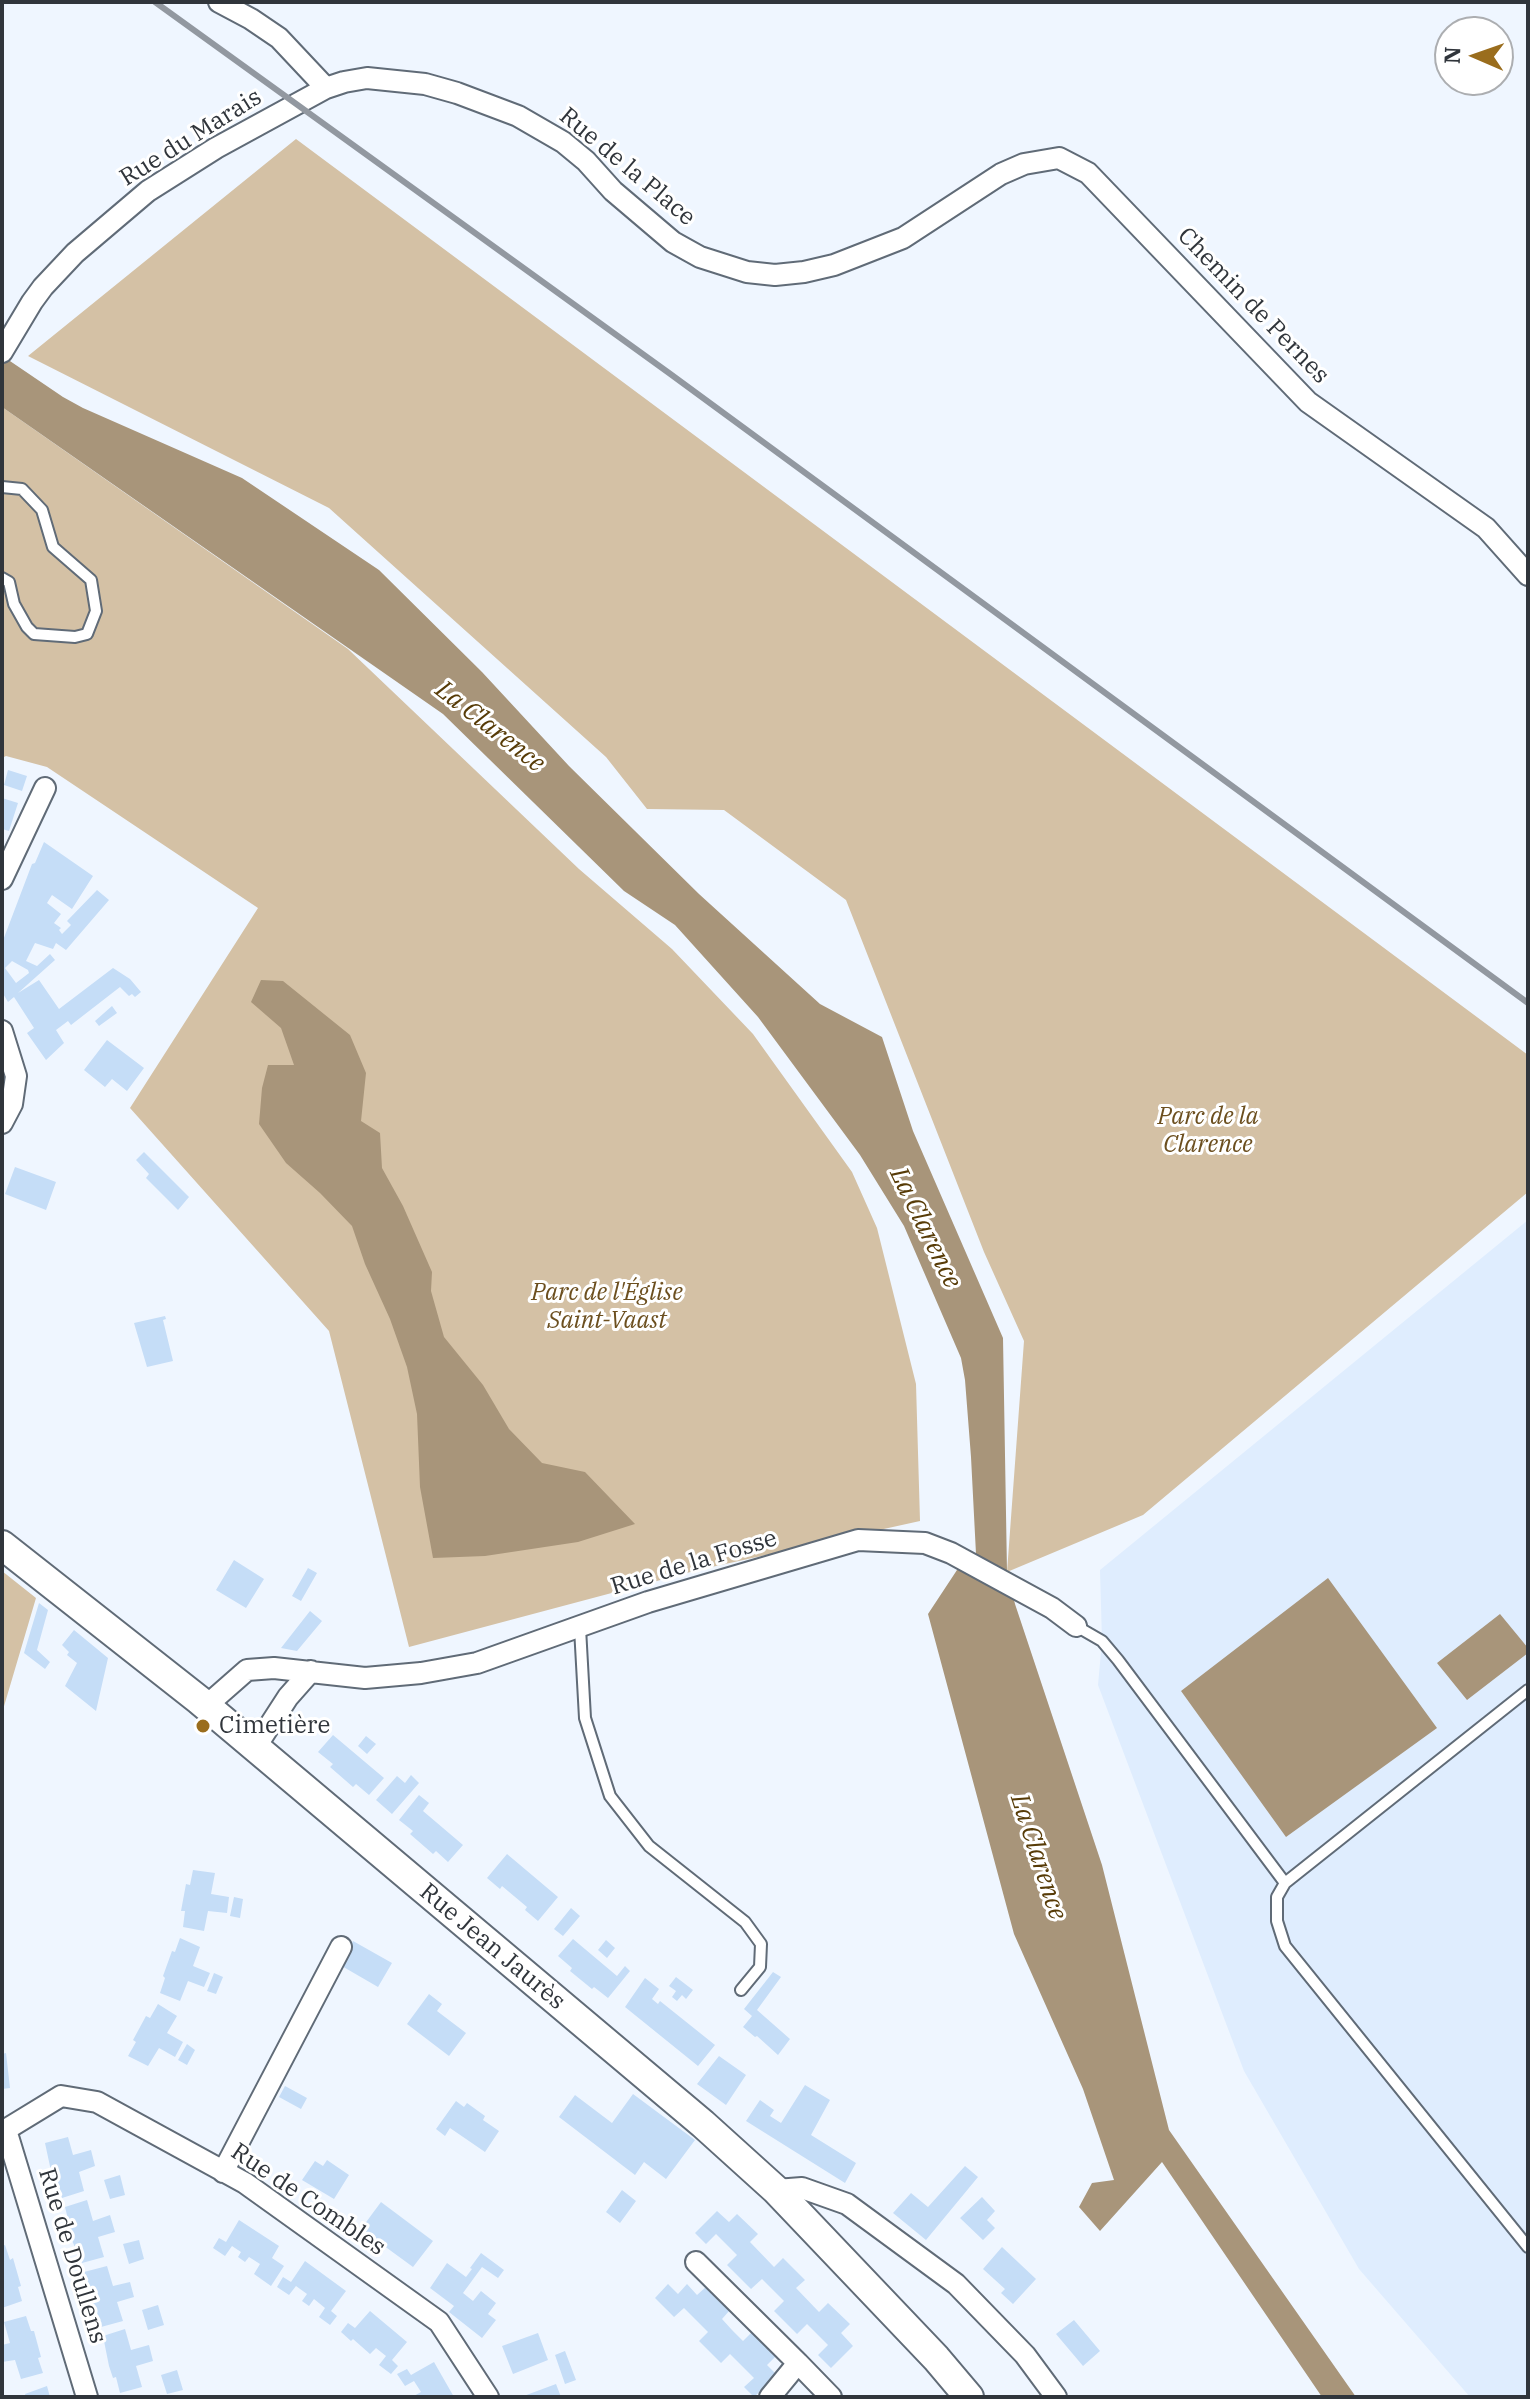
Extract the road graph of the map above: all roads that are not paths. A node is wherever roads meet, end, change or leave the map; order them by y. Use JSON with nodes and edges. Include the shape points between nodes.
{"nodes":[{"id":1,"x":219,"y":2,"type":"edge"},
{"id":2,"x":326,"y":88,"type":"junction"},
{"id":3,"x":1059,"y":158,"type":"joint"},
{"id":4,"x":2,"y":352,"type":"edge"},
{"id":5,"x":2,"y":487,"type":"edge"},
{"id":6,"x":1528,"y":575,"type":"edge"},
{"id":7,"x":2,"y":578,"type":"edge"},
{"id":8,"x":45,"y":788,"type":"dead end"},
{"id":9,"x":2,"y":879,"type":"edge"},
{"id":10,"x":2,"y":1031,"type":"edge"},
{"id":11,"x":2,"y":1123,"type":"edge"},
{"id":12,"x":2,"y":1545,"type":"edge"},
{"id":13,"x":1076,"y":1626,"type":"joint"},
{"id":14,"x":580,"y":1628,"type":"junction"},
{"id":15,"x":311,"y":1671,"type":"junction"},
{"id":16,"x":1528,"y":1690,"type":"edge"},
{"id":17,"x":206,"y":1706,"type":"junction"},
{"id":18,"x":255,"y":1748,"type":"junction"},
{"id":19,"x":1285,"y":1883,"type":"junction"},
{"id":20,"x":341,"y":1947,"type":"dead end"},
{"id":21,"x":741,"y":1990,"type":"dead end"},
{"id":22,"x":4,"y":2131,"type":"edge"},
{"id":23,"x":223,"y":2172,"type":"junction"},
{"id":24,"x":776,"y":2190,"type":"junction"},
{"id":25,"x":1528,"y":2247,"type":"edge"},
{"id":26,"x":696,"y":2262,"type":"dead end"},
{"id":27,"x":798,"y":2363,"type":"junction"},
{"id":28,"x":87,"y":2397,"type":"edge"},
{"id":29,"x":488,"y":2397,"type":"edge"},
{"id":30,"x":770,"y":2397,"type":"edge"},
{"id":31,"x":831,"y":2397,"type":"edge"},
{"id":32,"x":969,"y":2397,"type":"edge"},
{"id":33,"x":1056,"y":2397,"type":"edge"}],
"edges":[{"from":1,"to":2,"type":"street","via":[[279,38]]},
{"from":2,"to":3,"type":"street","name":"Rue de la Place","via":[[367,78],[396,80],[457,93],[518,116],[563,142],[673,242],[700,257],[775,275],[834,265],[903,238],[1001,174]]},
{"from":2,"to":4,"type":"street","name":"Rue du Marais","via":[[148,191],[75,253],[32,302]]},
{"from":3,"to":6,"type":"street","name":"Chemin de Pernes","via":[[1088,173],[1308,402],[1486,528]]},
{"from":5,"to":7,"type":"lane","via":[[22,489],[42,510],[53,547],[91,580],[96,611],[87,634],[34,634],[14,604],[9,582]]},
{"from":8,"to":9,"type":"street"},
{"from":10,"to":11,"type":"street","via":[[16,1076],[12,1104]]},
{"from":12,"to":17,"type":"main road","name":"Rue Jean Jaurès"},
{"from":13,"to":14,"type":"street","name":"Rue de la Fosse","via":[[951,1553],[925,1543],[858,1540],[648,1602]]},
{"from":13,"to":19,"type":"lane","via":[[1102,1641],[1118,1660]]},
{"from":14,"to":15,"type":"street","name":"Rue de la Fosse","via":[[477,1663],[421,1673],[365,1678]]},
{"from":14,"to":21,"type":"lane","via":[[585,1718],[610,1796],[649,1846],[745,1922],[761,1944],[760,1967]]},
{"from":15,"to":17,"type":"street","name":"Rue de la Fosse","via":[[247,1670]]},
{"from":15,"to":18,"type":"street"},
{"from":16,"to":19,"type":"lane"},
{"from":17,"to":18,"type":"main road","name":"Rue Jean Jaurès"},
{"from":18,"to":24,"type":"main road","name":"Rue Jean Jaurès"},
{"from":19,"to":25,"type":"lane","via":[[1277,1897],[1285,1946]]},
{"from":20,"to":23,"type":"street"},
{"from":22,"to":23,"type":"street","name":"Rue de Combles","via":[[61,2096],[97,2102]]},
{"from":22,"to":28,"type":"street","name":"Rue de Doullens"},
{"from":23,"to":29,"type":"street","name":"Rue de Combles","via":[[439,2322]]},
{"from":24,"to":32,"type":"main road","name":"Rue Jean Jaurès"},
{"from":24,"to":33,"type":"street","via":[[802,2188],[847,2204],[956,2284],[1025,2355]]},
{"from":26,"to":27,"type":"street"},
{"from":27,"to":30,"type":"street"},
{"from":27,"to":31,"type":"street"}]}
